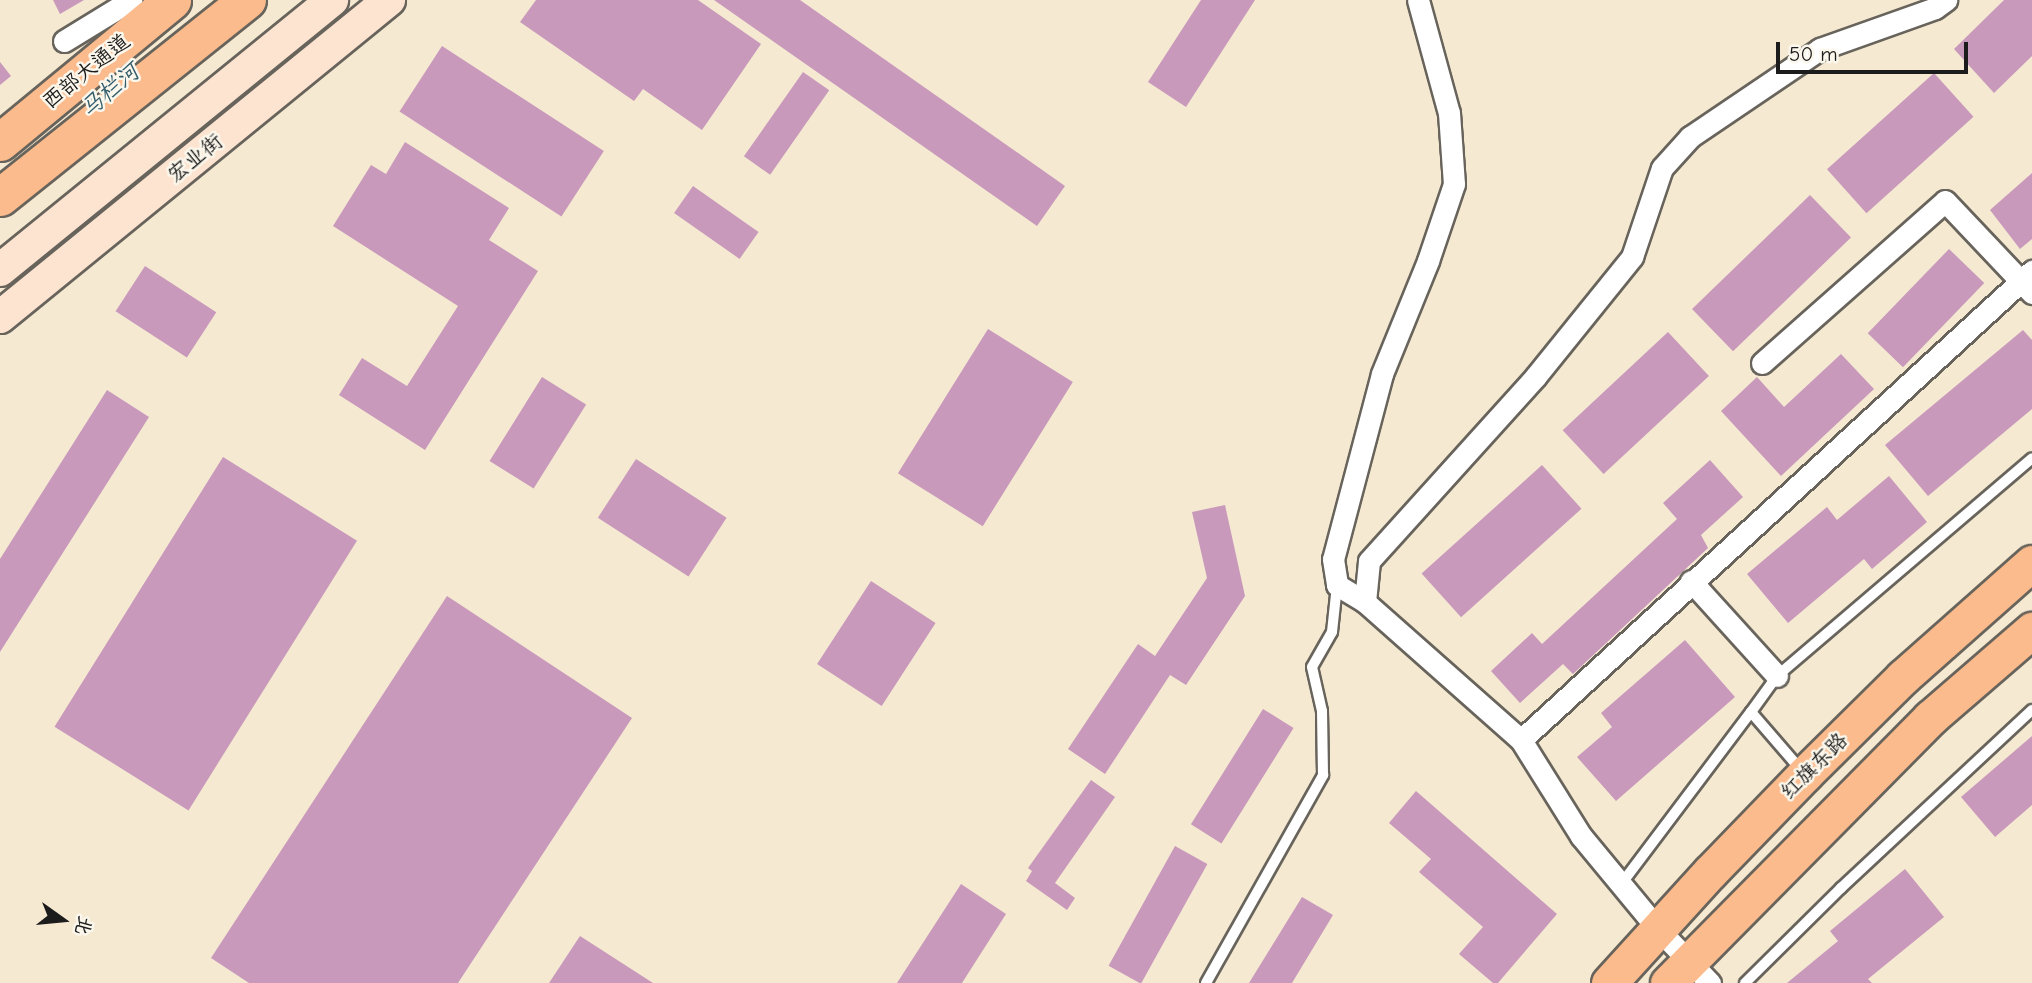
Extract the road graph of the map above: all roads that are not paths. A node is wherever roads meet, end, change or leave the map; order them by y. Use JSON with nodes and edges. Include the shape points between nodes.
{"nodes":[{"id":1,"x":131,"y":0,"type":"edge"},
{"id":2,"x":172,"y":0,"type":"edge"},
{"id":3,"x":247,"y":0,"type":"edge"},
{"id":4,"x":332,"y":0,"type":"edge"},
{"id":5,"x":389,"y":0,"type":"edge"},
{"id":6,"x":1419,"y":0,"type":"edge"},
{"id":7,"x":1946,"y":0,"type":"edge"},
{"id":8,"x":64,"y":41,"type":"dead end"},
{"id":9,"x":0,"y":142,"type":"edge"},
{"id":10,"x":0,"y":197,"type":"edge"},
{"id":11,"x":0,"y":270,"type":"edge"},
{"id":12,"x":2028,"y":281,"type":"edge"},
{"id":13,"x":0,"y":317,"type":"edge"},
{"id":14,"x":1762,"y":363,"type":"dead end"},
{"id":15,"x":2032,"y":458,"type":"edge"},
{"id":16,"x":2032,"y":563,"type":"edge"},
{"id":17,"x":1691,"y":581,"type":"junction"},
{"id":18,"x":1337,"y":585,"type":"junction"},
{"id":19,"x":1365,"y":601,"type":"junction"},
{"id":20,"x":2032,"y":630,"type":"edge"},
{"id":21,"x":1777,"y":676,"type":"junction"},
{"id":22,"x":2032,"y":710,"type":"edge"},
{"id":23,"x":1751,"y":712,"type":"junction"},
{"id":24,"x":1521,"y":740,"type":"junction"},
{"id":25,"x":1805,"y":774,"type":"junction"},
{"id":26,"x":1622,"y":883,"type":"junction"},
{"id":27,"x":1658,"y":929,"type":"junction"},
{"id":28,"x":1690,"y":976,"type":"edge"},
{"id":29,"x":1206,"y":983,"type":"edge"},
{"id":30,"x":1609,"y":983,"type":"edge"},
{"id":31,"x":1745,"y":983,"type":"edge"}],
"edges":[{"from":1,"to":8,"type":"street"},
{"from":2,"to":9,"type":"highway","name":"西部大通道"},
{"from":3,"to":10,"type":"highway"},
{"from":4,"to":11,"type":"main road","name":"宏业街"},
{"from":5,"to":13,"type":"main road","name":"宏业街"},
{"from":6,"to":18,"type":"street","via":[[1449,113],[1454,184],[1382,374],[1333,559]]},
{"from":7,"to":19,"type":"street","via":[[1820,49],[1690,136],[1662,168],[1632,257],[1536,376],[1369,561]]},
{"from":12,"to":14,"type":"street","via":[[1945,201]]},
{"from":12,"to":17,"type":"street"},
{"from":15,"to":21,"type":"lane"},
{"from":16,"to":25,"type":"main road","name":"红旗东路","via":[[1903,677]]},
{"from":17,"to":21,"type":"street"},
{"from":17,"to":24,"type":"street"},
{"from":18,"to":19,"type":"street"},
{"from":18,"to":29,"type":"lane","via":[[1332,632],[1312,667],[1322,711],[1323,775]]},
{"from":19,"to":24,"type":"street"},
{"from":20,"to":28,"type":"main road","via":[[1930,719]]},
{"from":21,"to":23,"type":"lane"},
{"from":22,"to":31,"type":"lane"},
{"from":23,"to":25,"type":"lane"},
{"from":23,"to":26,"type":"lane"},
{"from":24,"to":26,"type":"street","via":[[1581,836]]},
{"from":25,"to":27,"type":"main road","name":"红旗东路"},
{"from":26,"to":27,"type":"street"},
{"from":27,"to":28,"type":"street"},
{"from":27,"to":30,"type":"main road","name":"红旗东路"}]}
